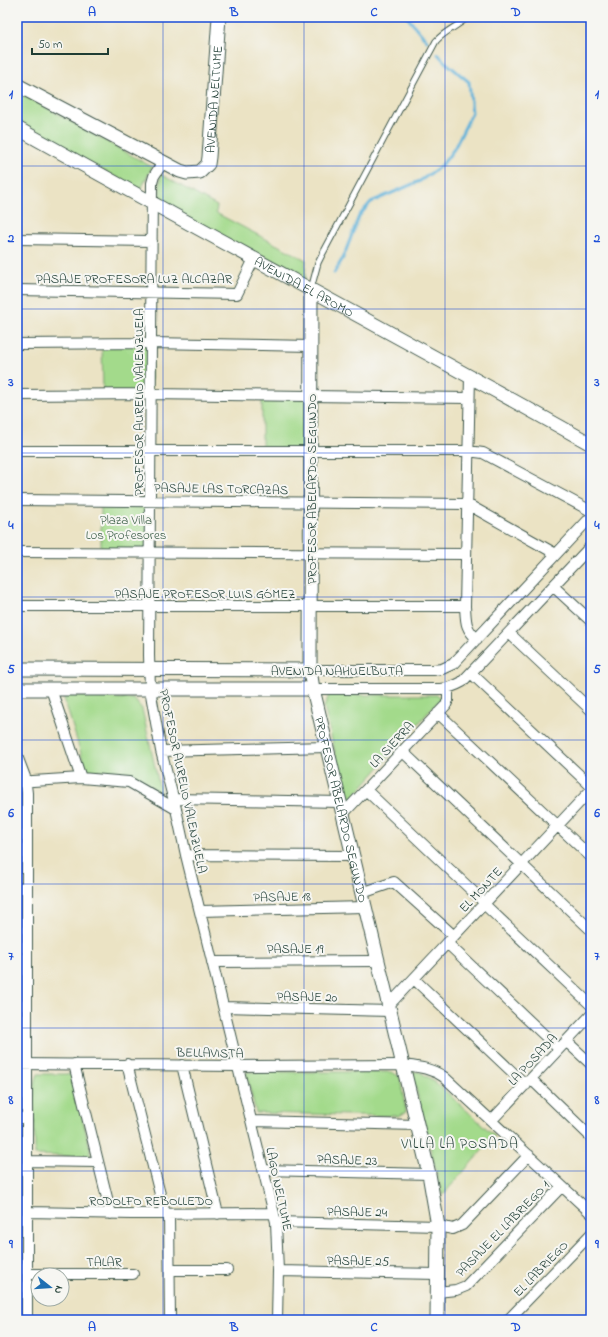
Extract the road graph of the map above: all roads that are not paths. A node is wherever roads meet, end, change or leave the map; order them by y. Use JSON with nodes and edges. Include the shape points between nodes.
{"nodes":[{"id":1,"x":219,"y":17,"type":"edge"},
{"id":2,"x":468,"y":17,"type":"edge"},
{"id":3,"x":17,"y":85,"type":"edge"},
{"id":4,"x":17,"y":128,"type":"edge"},
{"id":5,"x":163,"y":162,"type":"junction"},
{"id":6,"x":152,"y":204,"type":"junction"},
{"id":7,"x":17,"y":239,"type":"edge"},
{"id":8,"x":152,"y":241,"type":"junction"},
{"id":9,"x":254,"y":260,"type":"junction"},
{"id":10,"x":17,"y":290,"type":"edge"},
{"id":11,"x":311,"y":290,"type":"junction"},
{"id":12,"x":151,"y":292,"type":"junction"},
{"id":13,"x":151,"y":343,"type":"junction"},
{"id":14,"x":17,"y":344,"type":"edge"},
{"id":15,"x":311,"y":346,"type":"junction"},
{"id":16,"x":470,"y":376,"type":"junction"},
{"id":17,"x":151,"y":394,"type":"junction"},
{"id":18,"x":17,"y":395,"type":"edge"},
{"id":19,"x":311,"y":396,"type":"junction"},
{"id":20,"x":469,"y":398,"type":"junction"},
{"id":21,"x":591,"y":444,"type":"edge"},
{"id":22,"x":17,"y":451,"type":"edge"},
{"id":23,"x":151,"y":451,"type":"junction"},
{"id":24,"x":311,"y":451,"type":"junction"},
{"id":25,"x":468,"y":451,"type":"junction"},
{"id":26,"x":17,"y":500,"type":"edge"},
{"id":27,"x":150,"y":501,"type":"junction"},
{"id":28,"x":311,"y":502,"type":"junction"},
{"id":29,"x":467,"y":504,"type":"junction"},
{"id":30,"x":591,"y":511,"type":"edge"},
{"id":31,"x":591,"y":517,"type":"edge"},
{"id":32,"x":591,"y":547,"type":"edge"},
{"id":33,"x":17,"y":552,"type":"edge"},
{"id":34,"x":150,"y":552,"type":"junction"},
{"id":35,"x":310,"y":553,"type":"junction"},
{"id":36,"x":466,"y":554,"type":"junction"},
{"id":37,"x":556,"y":554,"type":"junction"},
{"id":38,"x":553,"y":586,"type":"junction"},
{"id":39,"x":17,"y":606,"type":"edge"},
{"id":40,"x":150,"y":606,"type":"junction"},
{"id":41,"x":311,"y":606,"type":"junction"},
{"id":42,"x":465,"y":606,"type":"junction"},
{"id":43,"x":591,"y":621,"type":"edge"},
{"id":44,"x":509,"y":632,"type":"junction"},
{"id":45,"x":477,"y":639,"type":"junction"},
{"id":46,"x":17,"y":669,"type":"edge"},
{"id":47,"x":149,"y":669,"type":"junction"},
{"id":48,"x":310,"y":670,"type":"junction"},
{"id":49,"x":471,"y":673,"type":"junction"},
{"id":50,"x":313,"y":688,"type":"junction"},
{"id":51,"x":448,"y":688,"type":"junction"},
{"id":52,"x":17,"y":689,"type":"edge"},
{"id":53,"x":51,"y":689,"type":"junction"},
{"id":54,"x":150,"y":689,"type":"junction"},
{"id":55,"x":591,"y":710,"type":"edge"},
{"id":56,"x":438,"y":713,"type":"junction"},
{"id":57,"x":327,"y":747,"type":"junction"},
{"id":58,"x":162,"y":751,"type":"junction"},
{"id":59,"x":402,"y":751,"type":"junction"},
{"id":60,"x":17,"y":756,"type":"edge"},
{"id":61,"x":81,"y":778,"type":"junction"},
{"id":62,"x":21,"y":782,"type":"edge"},
{"id":63,"x":591,"y":786,"type":"edge"},
{"id":64,"x":366,"y":790,"type":"junction"},
{"id":65,"x":591,"y":790,"type":"edge"},
{"id":66,"x":175,"y":804,"type":"junction"},
{"id":67,"x":342,"y":808,"type":"junction"},
{"id":68,"x":558,"y":826,"type":"junction"},
{"id":69,"x":22,"y":835,"type":"edge"},
{"id":70,"x":186,"y":855,"type":"junction"},
{"id":71,"x":353,"y":856,"type":"junction"},
{"id":72,"x":591,"y":857,"type":"edge"},
{"id":73,"x":522,"y":864,"type":"junction"},
{"id":74,"x":22,"y":887,"type":"edge"},
{"id":75,"x":362,"y":893,"type":"junction"},
{"id":76,"x":485,"y":903,"type":"junction"},
{"id":77,"x":366,"y":907,"type":"junction"},
{"id":78,"x":200,"y":911,"type":"junction"},
{"id":79,"x":591,"y":930,"type":"edge"},
{"id":80,"x":450,"y":940,"type":"junction"},
{"id":81,"x":22,"y":947,"type":"edge"},
{"id":82,"x":378,"y":961,"type":"junction"},
{"id":83,"x":212,"y":962,"type":"junction"},
{"id":84,"x":414,"y":979,"type":"junction"},
{"id":85,"x":22,"y":1005,"type":"edge"},
{"id":86,"x":591,"y":1005,"type":"edge"},
{"id":87,"x":224,"y":1007,"type":"junction"},
{"id":88,"x":389,"y":1008,"type":"junction"},
{"id":89,"x":591,"y":1015,"type":"edge"},
{"id":90,"x":566,"y":1041,"type":"junction"},
{"id":91,"x":559,"y":1049,"type":"junction"},
{"id":92,"x":22,"y":1064,"type":"edge"},
{"id":93,"x":74,"y":1064,"type":"junction"},
{"id":94,"x":127,"y":1064,"type":"junction"},
{"id":95,"x":182,"y":1064,"type":"junction"},
{"id":96,"x":591,"y":1064,"type":"edge"},
{"id":97,"x":403,"y":1065,"type":"junction"},
{"id":98,"x":238,"y":1066,"type":"junction"},
{"id":99,"x":528,"y":1082,"type":"junction"},
{"id":100,"x":22,"y":1118,"type":"edge"},
{"id":101,"x":492,"y":1120,"type":"junction"},
{"id":102,"x":252,"y":1121,"type":"junction"},
{"id":103,"x":418,"y":1125,"type":"junction"},
{"id":104,"x":591,"y":1137,"type":"edge"},
{"id":105,"x":529,"y":1155,"type":"junction"},
{"id":106,"x":98,"y":1162,"type":"junction"},
{"id":107,"x":24,"y":1166,"type":"edge"},
{"id":108,"x":264,"y":1170,"type":"junction"},
{"id":109,"x":429,"y":1174,"type":"junction"},
{"id":110,"x":562,"y":1186,"type":"junction"},
{"id":111,"x":591,"y":1213,"type":"edge"},
{"id":112,"x":111,"y":1214,"type":"junction"},
{"id":113,"x":167,"y":1214,"type":"junction"},
{"id":114,"x":218,"y":1214,"type":"junction"},
{"id":115,"x":24,"y":1217,"type":"edge"},
{"id":116,"x":275,"y":1218,"type":"junction"},
{"id":117,"x":438,"y":1226,"type":"junction"},
{"id":118,"x":591,"y":1234,"type":"edge"},
{"id":119,"x":170,"y":1270,"type":"junction"},
{"id":120,"x":227,"y":1270,"type":"dead end"},
{"id":121,"x":24,"y":1271,"type":"edge"},
{"id":122,"x":278,"y":1271,"type":"junction"},
{"id":123,"x":133,"y":1274,"type":"dead end"},
{"id":124,"x":438,"y":1274,"type":"junction"},
{"id":125,"x":437,"y":1292,"type":"junction"},
{"id":126,"x":27,"y":1320,"type":"edge"},
{"id":127,"x":170,"y":1320,"type":"edge"},
{"id":128,"x":277,"y":1320,"type":"edge"},
{"id":129,"x":437,"y":1320,"type":"edge"},
{"id":130,"x":508,"y":1320,"type":"edge"}],
"edges":[{"from":1,"to":5,"type":"street","name":"AVENIDA NELTUME","via":[[208,164],[205,169],[194,174],[180,171]]},
{"from":2,"to":11,"type":"lane","via":[[436,41],[322,255]]},
{"from":3,"to":5,"type":"street"},
{"from":4,"to":6,"type":"street","name":"AVENIDA EL AROMO"},
{"from":5,"to":6,"type":"street","name":"PROFESOR AURELIO VALENZUELA","via":[[152,183]]},
{"from":6,"to":8,"type":"street","name":"PROFESOR AURELIO VALENZUELA"},
{"from":6,"to":9,"type":"street","name":"AVENIDA EL AROMO"},
{"from":7,"to":8,"type":"street"},
{"from":8,"to":12,"type":"street","name":"PROFESOR AURELIO VALENZUELA"},
{"from":9,"to":11,"type":"street","name":"AVENIDA EL AROMO"},
{"from":9,"to":12,"type":"street","name":"PASAJE PROFESORA LUZ ALCAZAR","via":[[237,294]]},
{"from":10,"to":12,"type":"street","name":"PASAJE PROFESORA LUZ ALCAZAR"},
{"from":11,"to":15,"type":"street","name":"PROFESOR ABELARDO SEGUNDO"},
{"from":11,"to":16,"type":"street","name":"AVENIDA EL AROMO"},
{"from":12,"to":13,"type":"street","name":"PROFESOR AURELIO VALENZUELA"},
{"from":13,"to":14,"type":"street"},
{"from":13,"to":15,"type":"street"},
{"from":13,"to":17,"type":"street","name":"PROFESOR AURELIO VALENZUELA"},
{"from":15,"to":19,"type":"street","name":"PROFESOR ABELARDO SEGUNDO"},
{"from":16,"to":20,"type":"street"},
{"from":16,"to":21,"type":"street","name":"AVENIDA EL AROMO"},
{"from":17,"to":18,"type":"street"},
{"from":17,"to":19,"type":"street"},
{"from":17,"to":23,"type":"street","name":"PROFESOR AURELIO VALENZUELA"},
{"from":19,"to":20,"type":"street"},
{"from":19,"to":24,"type":"street","name":"PROFESOR ABELARDO SEGUNDO"},
{"from":20,"to":25,"type":"street"},
{"from":22,"to":23,"type":"street"},
{"from":23,"to":24,"type":"street"},
{"from":23,"to":27,"type":"street","name":"PROFESOR AURELIO VALENZUELA"},
{"from":24,"to":25,"type":"street"},
{"from":24,"to":28,"type":"street","name":"PROFESOR ABELARDO SEGUNDO"},
{"from":25,"to":29,"type":"street"},
{"from":25,"to":30,"type":"street","via":[[483,453]]},
{"from":26,"to":27,"type":"street","name":"PASAJE LAS TORCAZAS"},
{"from":27,"to":28,"type":"street","name":"PASAJE LAS TORCAZAS"},
{"from":27,"to":34,"type":"street","name":"PROFESOR AURELIO VALENZUELA"},
{"from":28,"to":29,"type":"street","name":"PASAJE LAS TORCAZAS"},
{"from":28,"to":35,"type":"street","name":"PROFESOR ABELARDO SEGUNDO"},
{"from":29,"to":36,"type":"street"},
{"from":29,"to":37,"type":"street","name":"PASAJE LAS TORCAZAS"},
{"from":31,"to":37,"type":"street","name":"AVENIDA NAHUELBUTA"},
{"from":32,"to":38,"type":"street","name":"AVENIDA NAHUELBUTA"},
{"from":33,"to":34,"type":"street"},
{"from":34,"to":35,"type":"street"},
{"from":34,"to":40,"type":"street","name":"PROFESOR AURELIO VALENZUELA"},
{"from":35,"to":36,"type":"street"},
{"from":35,"to":41,"type":"street","name":"PROFESOR ABELARDO SEGUNDO"},
{"from":36,"to":42,"type":"street"},
{"from":37,"to":45,"type":"street","name":"AVENIDA NAHUELBUTA"},
{"from":38,"to":43,"type":"street"},
{"from":38,"to":44,"type":"street","name":"AVENIDA NAHUELBUTA"},
{"from":39,"to":40,"type":"street","name":"PASAJE PROFESOR LUIS GÓMEZ"},
{"from":40,"to":41,"type":"street","name":"PASAJE PROFESOR LUIS GÓMEZ"},
{"from":40,"to":47,"type":"street","name":"PROFESOR AURELIO VALENZUELA"},
{"from":41,"to":42,"type":"street","name":"PASAJE PROFESOR LUIS GÓMEZ"},
{"from":41,"to":48,"type":"street","name":"PROFESOR ABELARDO SEGUNDO"},
{"from":42,"to":45,"type":"street","via":[[468,631]]},
{"from":44,"to":49,"type":"street","name":"AVENIDA NAHUELBUTA"},
{"from":44,"to":55,"type":"street"},
{"from":45,"to":48,"type":"street","name":"AVENIDA NAHUELBUTA","via":[[453,664],[442,669]]},
{"from":46,"to":47,"type":"street","name":"AVENIDA NAHUELBUTA"},
{"from":47,"to":48,"type":"street","name":"AVENIDA NAHUELBUTA"},
{"from":47,"to":54,"type":"street","name":"PROFESOR AURELIO VALENZUELA"},
{"from":48,"to":50,"type":"street","name":"PROFESOR ABELARDO SEGUNDO"},
{"from":49,"to":51,"type":"street","name":"AVENIDA NAHUELBUTA","via":[[462,682]]},
{"from":49,"to":63,"type":"street"},
{"from":50,"to":51,"type":"street","name":"AVENIDA NAHUELBUTA"},
{"from":50,"to":54,"type":"street","name":"AVENIDA NAHUELBUTA"},
{"from":50,"to":57,"type":"street","name":"PROFESOR ABELARDO SEGUNDO"},
{"from":51,"to":56,"type":"street","name":"LA SIERRA","via":[[446,705]]},
{"from":52,"to":53,"type":"street","name":"AVENIDA NAHUELBUTA"},
{"from":53,"to":54,"type":"street","name":"AVENIDA NAHUELBUTA"},
{"from":53,"to":61,"type":"street"},
{"from":54,"to":58,"type":"street","name":"PROFESOR AURELIO VALENZUELA"},
{"from":56,"to":59,"type":"street","name":"LA SIERRA"},
{"from":56,"to":68,"type":"street"},
{"from":57,"to":58,"type":"street"},
{"from":57,"to":67,"type":"street","name":"PROFESOR ABELARDO SEGUNDO"},
{"from":58,"to":66,"type":"street","name":"PROFESOR AURELIO VALENZUELA"},
{"from":59,"to":64,"type":"street","name":"LA SIERRA"},
{"from":59,"to":73,"type":"street"},
{"from":60,"to":62,"type":"street"},
{"from":61,"to":62,"type":"street"},
{"from":61,"to":66,"type":"street","via":[[129,782]]},
{"from":62,"to":69,"type":"street","via":[[27,793]]},
{"from":64,"to":67,"type":"street","name":"LA SIERRA"},
{"from":64,"to":76,"type":"street"},
{"from":65,"to":68,"type":"street","name":"EL MONTE"},
{"from":66,"to":67,"type":"street"},
{"from":66,"to":70,"type":"street","name":"PROFESOR AURELIO VALENZUELA"},
{"from":67,"to":71,"type":"street","name":"PROFESOR ABELARDO SEGUNDO"},
{"from":68,"to":72,"type":"street"},
{"from":68,"to":73,"type":"street","name":"EL MONTE"},
{"from":69,"to":74,"type":"street"},
{"from":70,"to":71,"type":"street"},
{"from":70,"to":78,"type":"street","name":"PROFESOR AURELIO VALENZUELA"},
{"from":71,"to":75,"type":"street","name":"PROFESOR ABELARDO SEGUNDO"},
{"from":73,"to":76,"type":"street","name":"EL MONTE"},
{"from":73,"to":79,"type":"street"},
{"from":74,"to":81,"type":"street"},
{"from":75,"to":77,"type":"street","name":"PROFESOR ABELARDO SEGUNDO"},
{"from":75,"to":80,"type":"street","via":[[394,882]]},
{"from":76,"to":80,"type":"street","name":"EL MONTE"},
{"from":76,"to":86,"type":"street"},
{"from":77,"to":78,"type":"street","name":"PASAJE 18"},
{"from":77,"to":82,"type":"street","name":"PROFESOR ABELARDO SEGUNDO"},
{"from":78,"to":83,"type":"street","name":"PROFESOR AURELIO VALENZUELA"},
{"from":80,"to":84,"type":"street","name":"EL MONTE"},
{"from":80,"to":91,"type":"street"},
{"from":81,"to":85,"type":"street"},
{"from":82,"to":83,"type":"street","name":"PASAJE 19"},
{"from":82,"to":88,"type":"street","name":"PROFESOR ABELARDO SEGUNDO"},
{"from":83,"to":87,"type":"street","name":"PROFESOR AURELIO VALENZUELA"},
{"from":84,"to":88,"type":"street","name":"EL MONTE"},
{"from":84,"to":99,"type":"street"},
{"from":85,"to":92,"type":"street"},
{"from":87,"to":88,"type":"street","name":"PASAJE 20"},
{"from":87,"to":98,"type":"street","name":"PROFESOR AURELIO VALENZUELA"},
{"from":88,"to":97,"type":"street","name":"PROFESOR ABELARDO SEGUNDO"},
{"from":89,"to":90,"type":"street","name":"LA POSADA"},
{"from":90,"to":91,"type":"street","name":"LA POSADA"},
{"from":90,"to":96,"type":"street"},
{"from":91,"to":99,"type":"street","name":"LA POSADA"},
{"from":92,"to":93,"type":"street","name":"BELLAVISTA"},
{"from":92,"to":100,"type":"street"},
{"from":93,"to":94,"type":"street","name":"BELLAVISTA"},
{"from":93,"to":106,"type":"street"},
{"from":94,"to":95,"type":"street","name":"BELLAVISTA"},
{"from":94,"to":113,"type":"street"},
{"from":95,"to":98,"type":"street","name":"BELLAVISTA"},
{"from":95,"to":114,"type":"street"},
{"from":97,"to":98,"type":"street","name":"BELLAVISTA"},
{"from":97,"to":101,"type":"street","name":"BELLAVISTA","via":[[436,1071]]},
{"from":97,"to":103,"type":"street","name":"PROFESOR ABELARDO SEGUNDO"},
{"from":98,"to":102,"type":"street","name":"LAGO NELTUME"},
{"from":99,"to":101,"type":"street","name":"LA POSADA"},
{"from":99,"to":104,"type":"street"},
{"from":100,"to":107,"type":"street"},
{"from":101,"to":105,"type":"street","name":"BELLAVISTA"},
{"from":102,"to":103,"type":"street"},
{"from":102,"to":108,"type":"street","name":"LAGO NELTUME"},
{"from":103,"to":109,"type":"street","name":"PROFESOR ABELARDO SEGUNDO"},
{"from":105,"to":110,"type":"street","name":"BELLAVISTA"},
{"from":105,"to":117,"type":"street","name":"PASAJE 24","via":[[462,1225],[453,1229]]},
{"from":106,"to":107,"type":"street"},
{"from":106,"to":112,"type":"street"},
{"from":107,"to":115,"type":"street"},
{"from":108,"to":109,"type":"street","name":"PASAJE 23"},
{"from":108,"to":116,"type":"street","name":"LAGO NELTUME"},
{"from":109,"to":117,"type":"street","name":"PROFESOR ABELARDO SEGUNDO"},
{"from":110,"to":111,"type":"street","name":"BELLAVISTA"},
{"from":110,"to":125,"type":"street","name":"PASAJE EL LABRIEGO 1","via":[[466,1286]]},
{"from":112,"to":113,"type":"street","name":"RODOLFO REBOLLEDO"},
{"from":112,"to":115,"type":"street","name":"RODOLFO REBOLLEDO"},
{"from":113,"to":114,"type":"street","name":"RODOLFO REBOLLEDO"},
{"from":113,"to":119,"type":"street"},
{"from":114,"to":116,"type":"street","name":"RODOLFO REBOLLEDO"},
{"from":115,"to":121,"type":"street"},
{"from":116,"to":117,"type":"street","name":"PASAJE 24"},
{"from":116,"to":122,"type":"street","name":"LAGO NELTUME"},
{"from":117,"to":124,"type":"street","name":"PROFESOR ABELARDO SEGUNDO"},
{"from":118,"to":130,"type":"street","name":"EL LABRIEGO"},
{"from":119,"to":120,"type":"street"},
{"from":119,"to":127,"type":"street"},
{"from":121,"to":123,"type":"street","name":"TALAR"},
{"from":121,"to":126,"type":"street"},
{"from":122,"to":124,"type":"street","name":"PASAJE 25"},
{"from":122,"to":128,"type":"street","name":"LAGO NELTUME"},
{"from":124,"to":125,"type":"street","name":"PROFESOR ABELARDO SEGUNDO"},
{"from":125,"to":129,"type":"street","name":"PROFESOR ABELARDO SEGUNDO"}]}
